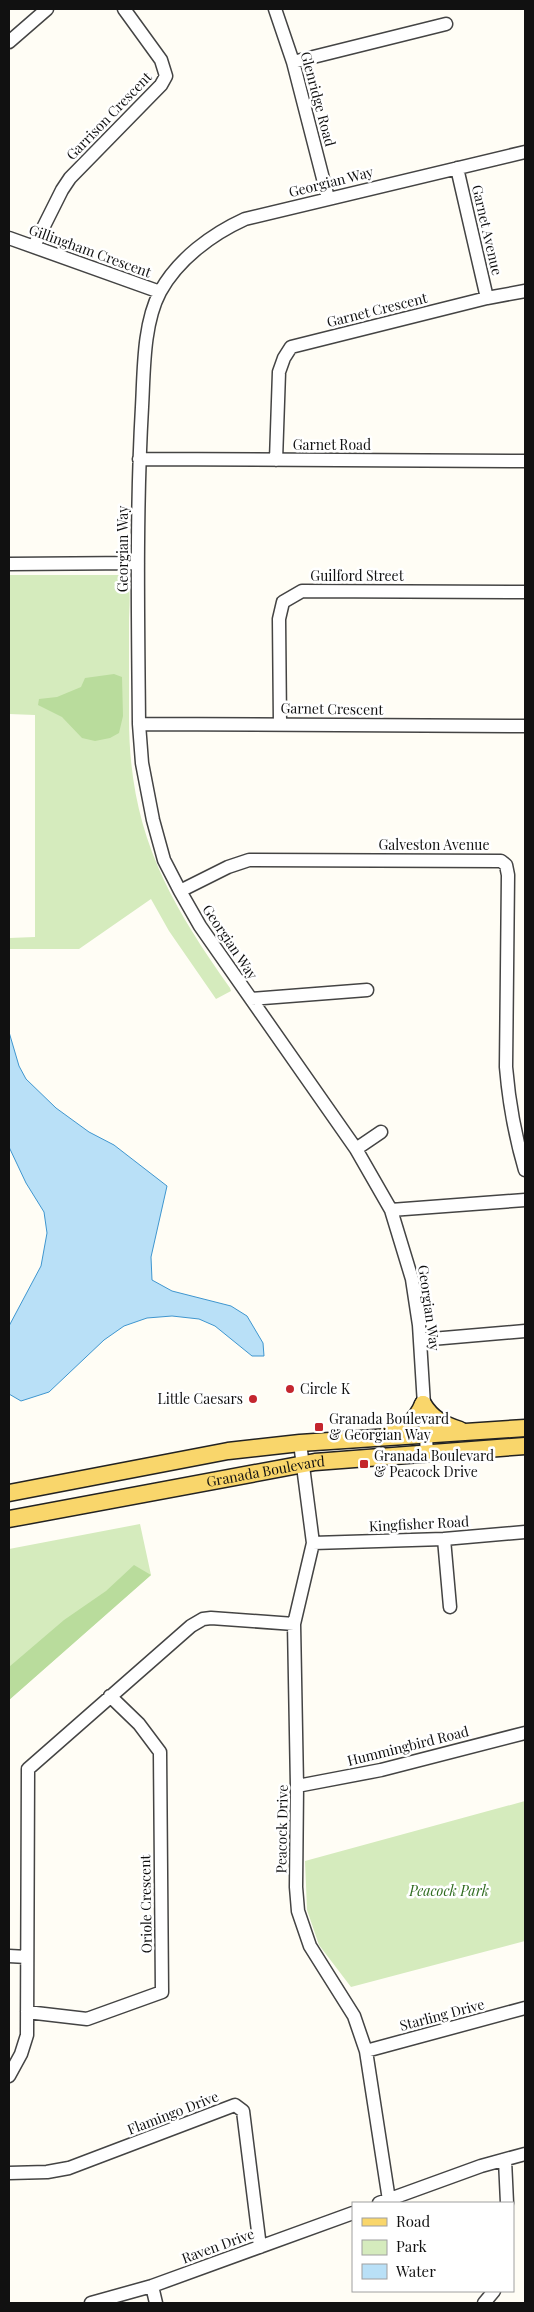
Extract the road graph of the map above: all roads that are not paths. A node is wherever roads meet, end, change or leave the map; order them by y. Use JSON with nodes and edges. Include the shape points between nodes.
{"nodes":[{"id":1,"x":47,"y":9,"type":"edge"},
{"id":2,"x":124,"y":9,"type":"edge"},
{"id":3,"x":274,"y":9,"type":"edge"},
{"id":4,"x":446,"y":24,"type":"dead end"},
{"id":5,"x":9,"y":42,"type":"edge"},
{"id":6,"x":293,"y":62,"type":"junction"},
{"id":7,"x":525,"y":152,"type":"edge"},
{"id":8,"x":457,"y":168,"type":"junction"},
{"id":9,"x":328,"y":198,"type":"junction"},
{"id":10,"x":9,"y":238,"type":"edge"},
{"id":11,"x":34,"y":246,"type":"junction"},
{"id":12,"x":525,"y":291,"type":"edge"},
{"id":13,"x":160,"y":292,"type":"junction"},
{"id":14,"x":487,"y":298,"type":"junction"},
{"id":15,"x":139,"y":459,"type":"junction"},
{"id":16,"x":276,"y":460,"type":"junction"},
{"id":17,"x":525,"y":461,"type":"edge"},
{"id":18,"x":138,"y":563,"type":"junction"},
{"id":19,"x":9,"y":564,"type":"edge"},
{"id":20,"x":525,"y":592,"type":"edge"},
{"id":21,"x":139,"y":724,"type":"junction"},
{"id":22,"x":280,"y":724,"type":"junction"},
{"id":23,"x":525,"y":726,"type":"edge"},
{"id":24,"x":180,"y":891,"type":"junction"},
{"id":25,"x":367,"y":990,"type":"dead end"},
{"id":26,"x":251,"y":999,"type":"junction"},
{"id":27,"x":381,"y":1132,"type":"dead end"},
{"id":28,"x":356,"y":1149,"type":"junction"},
{"id":29,"x":525,"y":1170,"type":"edge"},
{"id":30,"x":525,"y":1200,"type":"edge"},
{"id":31,"x":391,"y":1210,"type":"junction"},
{"id":32,"x":525,"y":1331,"type":"edge"},
{"id":33,"x":420,"y":1340,"type":"junction"},
{"id":34,"x":423,"y":1404,"type":"junction"},
{"id":35,"x":525,"y":1428,"type":"edge"},
{"id":36,"x":467,"y":1432,"type":"junction"},
{"id":37,"x":425,"y":1435,"type":"junction"},
{"id":38,"x":381,"y":1438,"type":"junction"},
{"id":39,"x":300,"y":1443,"type":"junction"},
{"id":40,"x":525,"y":1446,"type":"edge"},
{"id":41,"x":427,"y":1453,"type":"junction"},
{"id":42,"x":302,"y":1464,"type":"junction"},
{"id":43,"x":9,"y":1493,"type":"edge"},
{"id":44,"x":9,"y":1519,"type":"edge"},
{"id":45,"x":525,"y":1532,"type":"edge"},
{"id":46,"x":444,"y":1539,"type":"junction"},
{"id":47,"x":313,"y":1542,"type":"junction"},
{"id":48,"x":450,"y":1608,"type":"dead end"},
{"id":49,"x":294,"y":1624,"type":"junction"},
{"id":50,"x":110,"y":1696,"type":"junction"},
{"id":51,"x":525,"y":1733,"type":"edge"},
{"id":52,"x":297,"y":1786,"type":"junction"},
{"id":53,"x":9,"y":1956,"type":"edge"},
{"id":54,"x":27,"y":1957,"type":"junction"},
{"id":55,"x":525,"y":2008,"type":"edge"},
{"id":56,"x":27,"y":2012,"type":"junction"},
{"id":57,"x":366,"y":2051,"type":"junction"},
{"id":58,"x":9,"y":2076,"type":"edge"},
{"id":59,"x":525,"y":2154,"type":"edge"},
{"id":60,"x":504,"y":2160,"type":"junction"},
{"id":61,"x":9,"y":2173,"type":"edge"},
{"id":62,"x":384,"y":2202,"type":"edge"},
{"id":63,"x":507,"y":2202,"type":"edge"},
{"id":64,"x":352,"y":2213,"type":"edge"},
{"id":65,"x":260,"y":2247,"type":"junction"},
{"id":66,"x":152,"y":2286,"type":"junction"},
{"id":67,"x":493,"y":2292,"type":"edge"},
{"id":68,"x":91,"y":2303,"type":"edge"},
{"id":69,"x":156,"y":2303,"type":"edge"},
{"id":70,"x":484,"y":2303,"type":"edge"}],
"edges":[{"from":1,"to":5,"type":"street"},
{"from":2,"to":11,"type":"street","name":"Garrison Crescent","via":[[161,60],[166,76],[161,85],[70,178]]},
{"from":3,"to":6,"type":"street","name":"Glenridge Road"},
{"from":4,"to":6,"type":"street"},
{"from":6,"to":9,"type":"street","name":"Glenridge Road"},
{"from":7,"to":8,"type":"street","name":"Georgian Way"},
{"from":8,"to":9,"type":"street","name":"Georgian Way"},
{"from":8,"to":14,"type":"street","name":"Garnet Avenue"},
{"from":9,"to":13,"type":"street","name":"Georgian Way","via":[[245,218],[217,232],[182,264]]},
{"from":10,"to":11,"type":"street","name":"Gillingham Crescent"},
{"from":11,"to":13,"type":"street","name":"Gillingham Crescent"},
{"from":12,"to":14,"type":"street","name":"Garnet Crescent"},
{"from":13,"to":15,"type":"street","name":"Georgian Way","via":[[145,354]]},
{"from":14,"to":16,"type":"street","name":"Garnet Crescent","via":[[291,347],[279,372]]},
{"from":15,"to":16,"type":"street","name":"Garnet Road"},
{"from":15,"to":18,"type":"street","name":"Georgian Way"},
{"from":16,"to":17,"type":"street","name":"Garnet Road"},
{"from":18,"to":19,"type":"street"},
{"from":18,"to":21,"type":"street","name":"Georgian Way"},
{"from":20,"to":22,"type":"street","name":"Guilford Street","via":[[302,591],[283,602],[279,619]]},
{"from":21,"to":22,"type":"street","name":"Garnet Crescent"},
{"from":21,"to":24,"type":"street","name":"Georgian Way","via":[[152,820],[164,860]]},
{"from":22,"to":23,"type":"street","name":"Garnet Crescent"},
{"from":24,"to":26,"type":"street","name":"Georgian Way","via":[[200,926]]},
{"from":24,"to":29,"type":"street","name":"Galveston Avenue","via":[[228,866],[249,860],[501,861],[506,865],[506,1067],[516,1139]]},
{"from":25,"to":26,"type":"street"},
{"from":26,"to":28,"type":"street","name":"Georgian Way"},
{"from":27,"to":28,"type":"street"},
{"from":28,"to":31,"type":"street","name":"Georgian Way"},
{"from":30,"to":31,"type":"street"},
{"from":31,"to":33,"type":"street","name":"Georgian Way","via":[[412,1279]]},
{"from":32,"to":33,"type":"street"},
{"from":33,"to":34,"type":"street","name":"Georgian Way"},
{"from":34,"to":36,"type":"main road","via":[[429,1414],[441,1423]]},
{"from":34,"to":37,"type":"street","name":"Georgian Way"},
{"from":34,"to":38,"type":"main road","via":[[408,1425]]},
{"from":35,"to":36,"type":"main road","name":"Granada Boulevard"},
{"from":36,"to":37,"type":"main road","name":"Granada Boulevard"},
{"from":37,"to":38,"type":"main road","name":"Granada Boulevard"},
{"from":37,"to":41,"type":"street","name":"Georgian Way"},
{"from":38,"to":39,"type":"main road","name":"Granada Boulevard"},
{"from":39,"to":42,"type":"street","name":"Peacock Drive"},
{"from":39,"to":43,"type":"main road","name":"Granada Boulevard","via":[[228,1451]]},
{"from":40,"to":41,"type":"main road","name":"Granada Boulevard"},
{"from":41,"to":42,"type":"main road","name":"Granada Boulevard"},
{"from":42,"to":44,"type":"main road","name":"Granada Boulevard"},
{"from":42,"to":47,"type":"street","name":"Peacock Drive"},
{"from":45,"to":46,"type":"street","name":"Kingfisher Road"},
{"from":46,"to":47,"type":"street","name":"Kingfisher Road"},
{"from":46,"to":48,"type":"street"},
{"from":47,"to":49,"type":"street","name":"Peacock Drive"},
{"from":49,"to":50,"type":"street","via":[[203,1619],[190,1626]]},
{"from":49,"to":52,"type":"street","name":"Peacock Drive"},
{"from":50,"to":54,"type":"street","via":[[28,1769]]},
{"from":50,"to":56,"type":"street","name":"Oriole Crescent","via":[[139,1724],[160,1752],[162,1992],[88,2019]]},
{"from":51,"to":52,"type":"street","name":"Hummingbird Road","via":[[381,1770]]},
{"from":52,"to":57,"type":"street","name":"Peacock Drive","via":[[298,1911],[310,1946],[354,2016]]},
{"from":53,"to":54,"type":"street"},
{"from":54,"to":56,"type":"street"},
{"from":55,"to":57,"type":"street","name":"Starling Drive"},
{"from":56,"to":58,"type":"street","via":[[27,2035]]},
{"from":57,"to":62,"type":"street","name":"Peacock Drive"},
{"from":59,"to":60,"type":"street"},
{"from":60,"to":62,"type":"street"},
{"from":60,"to":63,"type":"street"},
{"from":61,"to":65,"type":"street","name":"Flamingo Drive","via":[[69,2168],[235,2105],[243,2111]]},
{"from":64,"to":65,"type":"street","name":"Raven Drive"},
{"from":65,"to":66,"type":"street","name":"Raven Drive"},
{"from":66,"to":68,"type":"street","name":"Raven Drive"},
{"from":66,"to":69,"type":"street"},
{"from":67,"to":70,"type":"street"}]}
